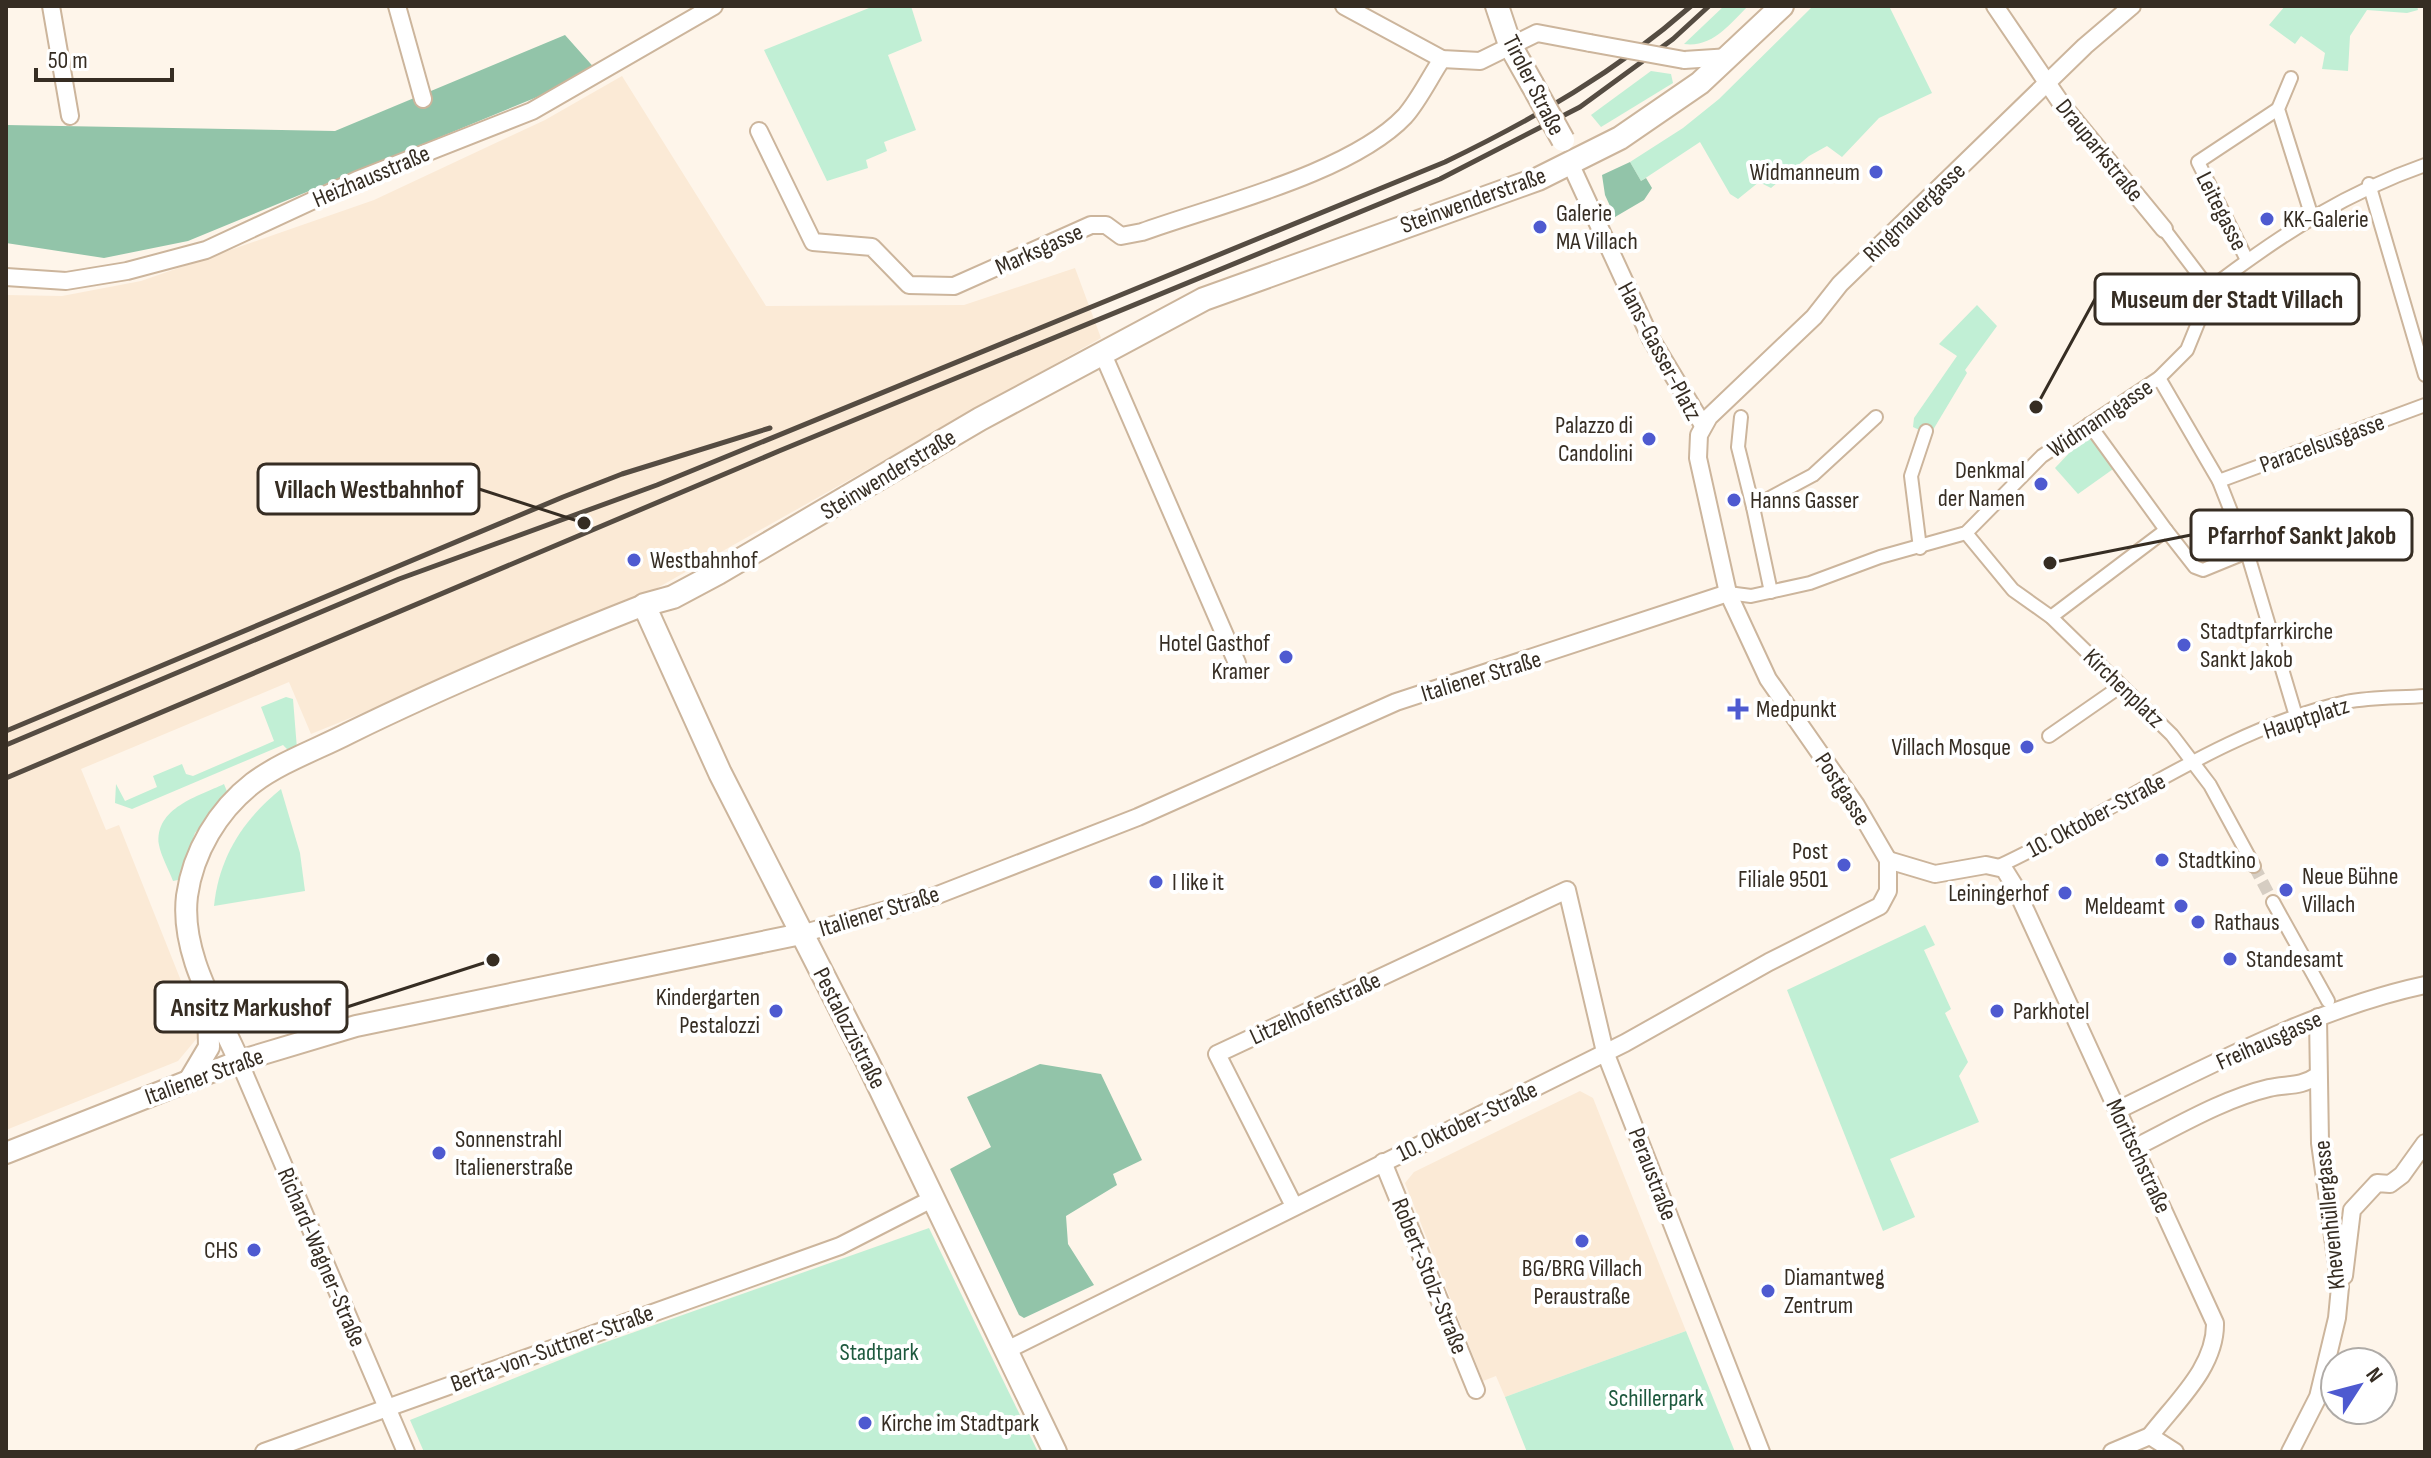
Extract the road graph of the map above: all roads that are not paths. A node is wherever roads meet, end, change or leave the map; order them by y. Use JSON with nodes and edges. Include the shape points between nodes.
{"nodes":[{"id":1,"x":51,"y":6,"type":"edge"},
{"id":2,"x":397,"y":6,"type":"edge"},
{"id":3,"x":714,"y":6,"type":"edge"},
{"id":4,"x":1344,"y":6,"type":"edge"},
{"id":5,"x":1497,"y":6,"type":"edge"},
{"id":6,"x":1782,"y":6,"type":"edge"},
{"id":7,"x":1995,"y":6,"type":"edge"},
{"id":8,"x":2132,"y":6,"type":"edge"},
{"id":9,"x":1510,"y":45,"type":"junction"},
{"id":10,"x":1732,"y":57,"type":"junction"},
{"id":11,"x":1442,"y":59,"type":"junction"},
{"id":12,"x":2291,"y":78,"type":"dead end"},
{"id":13,"x":2048,"y":83,"type":"junction"},
{"id":14,"x":423,"y":99,"type":"dead end"},
{"id":15,"x":2278,"y":109,"type":"junction"},
{"id":16,"x":70,"y":116,"type":"dead end"},
{"id":17,"x":759,"y":131,"type":"dead end"},
{"id":18,"x":1570,"y":163,"type":"junction"},
{"id":19,"x":2425,"y":165,"type":"edge"},
{"id":20,"x":2369,"y":184,"type":"junction"},
{"id":21,"x":2312,"y":217,"type":"junction"},
{"id":22,"x":2164,"y":229,"type":"joint"},
{"id":23,"x":2247,"y":260,"type":"junction"},
{"id":24,"x":6,"y":277,"type":"edge"},
{"id":25,"x":2211,"y":291,"type":"junction"},
{"id":26,"x":1102,"y":352,"type":"junction"},
{"id":27,"x":2425,"y":375,"type":"edge"},
{"id":28,"x":2159,"y":378,"type":"junction"},
{"id":29,"x":2425,"y":405,"type":"edge"},
{"id":30,"x":1741,"y":417,"type":"dead end"},
{"id":31,"x":1876,"y":417,"type":"dead end"},
{"id":32,"x":2089,"y":424,"type":"junction"},
{"id":33,"x":1703,"y":425,"type":"junction"},
{"id":34,"x":1926,"y":431,"type":"dead end"},
{"id":35,"x":2219,"y":481,"type":"junction"},
{"id":36,"x":1753,"y":507,"type":"junction"},
{"id":37,"x":2166,"y":530,"type":"junction"},
{"id":38,"x":1966,"y":533,"type":"junction"},
{"id":39,"x":1920,"y":548,"type":"junction"},
{"id":40,"x":2247,"y":552,"type":"junction"},
{"id":41,"x":1771,"y":592,"type":"junction"},
{"id":42,"x":1728,"y":593,"type":"junction"},
{"id":43,"x":644,"y":605,"type":"junction"},
{"id":44,"x":2051,"y":617,"type":"junction"},
{"id":45,"x":1237,"y":663,"type":"dead end"},
{"id":46,"x":2121,"y":686,"type":"junction"},
{"id":47,"x":2425,"y":696,"type":"edge"},
{"id":48,"x":2296,"y":716,"type":"junction"},
{"id":49,"x":2049,"y":736,"type":"dead end"},
{"id":50,"x":2193,"y":763,"type":"junction"},
{"id":51,"x":1888,"y":860,"type":"junction"},
{"id":52,"x":2254,"y":866,"type":"tunnel mouth"},
{"id":53,"x":2002,"y":868,"type":"junction"},
{"id":54,"x":1567,"y":890,"type":"joint"},
{"id":55,"x":2273,"y":902,"type":"tunnel mouth"},
{"id":56,"x":801,"y":934,"type":"junction"},
{"id":57,"x":2425,"y":985,"type":"edge"},
{"id":58,"x":208,"y":989,"type":"junction"},
{"id":59,"x":2328,"y":1001,"type":"dead end"},
{"id":60,"x":2318,"y":1017,"type":"junction"},
{"id":61,"x":1605,"y":1052,"type":"junction"},
{"id":62,"x":239,"y":1061,"type":"junction"},
{"id":63,"x":2317,"y":1076,"type":"junction"},
{"id":64,"x":190,"y":1079,"type":"junction"},
{"id":65,"x":2118,"y":1110,"type":"junction"},
{"id":66,"x":2425,"y":1143,"type":"edge"},
{"id":67,"x":2136,"y":1147,"type":"junction"},
{"id":68,"x":6,"y":1153,"type":"edge"},
{"id":69,"x":1383,"y":1162,"type":"junction"},
{"id":70,"x":934,"y":1198,"type":"junction"},
{"id":71,"x":1294,"y":1206,"type":"junction"},
{"id":72,"x":2340,"y":1287,"type":"junction"},
{"id":73,"x":1007,"y":1350,"type":"junction"},
{"id":74,"x":1476,"y":1390,"type":"dead end"},
{"id":75,"x":387,"y":1407,"type":"junction"},
{"id":76,"x":2150,"y":1436,"type":"junction"},
{"id":77,"x":264,"y":1452,"type":"edge"},
{"id":78,"x":406,"y":1452,"type":"edge"},
{"id":79,"x":1055,"y":1452,"type":"edge"},
{"id":80,"x":1761,"y":1452,"type":"edge"},
{"id":81,"x":2112,"y":1452,"type":"edge"},
{"id":82,"x":2175,"y":1452,"type":"edge"},
{"id":83,"x":2290,"y":1452,"type":"edge"}],
"edges":[{"from":1,"to":16,"type":"street"},
{"from":2,"to":14,"type":"street"},
{"from":3,"to":24,"type":"street","name":"Heizhausstraße","via":[[532,111],[357,180],[206,250],[66,281]]},
{"from":4,"to":11,"type":"street"},
{"from":5,"to":9,"type":"main road","name":"Tiroler Straße"},
{"from":6,"to":10,"type":"main road","name":"Steinwenderstraße"},
{"from":7,"to":13,"type":"street","name":"Drauparkstraße"},
{"from":8,"to":13,"type":"street","name":"Ringmauergasse"},
{"from":9,"to":10,"type":"street","bridge":true,"via":[[1537,33],[1684,60]]},
{"from":9,"to":11,"type":"street","via":[[1480,61]]},
{"from":9,"to":18,"type":"main road","name":"Tiroler Straße","bridge":true,"via":[[1563,140]]},
{"from":10,"to":18,"type":"main road","name":"Steinwenderstraße","via":[[1664,110]]},
{"from":11,"to":17,"type":"street","name":"Marksgasse","via":[[1406,115],[1365,148],[1142,232],[1121,236],[1106,225],[1091,225],[954,286],[909,285],[872,247],[813,242]]},
{"from":12,"to":15,"type":"street"},
{"from":13,"to":22,"type":"street","name":"Drauparkstraße"},
{"from":13,"to":33,"type":"street","name":"Ringmauergasse"},
{"from":15,"to":21,"type":"street"},
{"from":15,"to":23,"type":"street","name":"Leitegasse","via":[[2198,162]]},
{"from":18,"to":26,"type":"main road","name":"Steinwenderstraße","via":[[1204,299]]},
{"from":18,"to":33,"type":"street","name":"Hans-Gasser-Platz","via":[[1651,339]]},
{"from":19,"to":20,"type":"street","name":"Widmanngasse"},
{"from":20,"to":21,"type":"street","name":"Widmanngasse"},
{"from":20,"to":27,"type":"street"},
{"from":21,"to":23,"type":"street","name":"Widmanngasse"},
{"from":22,"to":25,"type":"street","name":"Drauparkstraße"},
{"from":23,"to":25,"type":"street","name":"Widmanngasse"},
{"from":25,"to":28,"type":"street","name":"Widmanngasse","via":[[2187,350]]},
{"from":26,"to":43,"type":"main road","name":"Steinwenderstraße","via":[[718,573],[673,597]]},
{"from":26,"to":45,"type":"street"},
{"from":28,"to":32,"type":"street","name":"Widmanngasse"},
{"from":28,"to":35,"type":"street"},
{"from":29,"to":35,"type":"street","name":"Paracelsusgasse"},
{"from":30,"to":36,"type":"street","via":[[1738,447]]},
{"from":31,"to":36,"type":"street","via":[[1813,475]]},
{"from":32,"to":37,"type":"street"},
{"from":32,"to":38,"type":"street","name":"Widmanngasse","via":[[2042,456]]},
{"from":33,"to":42,"type":"street","name":"Hans-Gasser-Platz","via":[[1698,458]]},
{"from":34,"to":39,"type":"street","via":[[1911,476]]},
{"from":35,"to":40,"type":"street"},
{"from":36,"to":41,"type":"street"},
{"from":37,"to":40,"type":"street","via":[[2203,570]]},
{"from":37,"to":44,"type":"street"},
{"from":38,"to":39,"type":"street","name":"Widmanngasse"},
{"from":38,"to":44,"type":"street","name":"Kirchenplatz","via":[[2013,590]]},
{"from":39,"to":41,"type":"street","name":"Widmanngasse"},
{"from":40,"to":48,"type":"street"},
{"from":41,"to":42,"type":"street","name":"Widmanngasse"},
{"from":42,"to":51,"type":"street","name":"Postgasse","via":[[1751,647]]},
{"from":42,"to":56,"type":"street","name":"Italiener Straße","via":[[1396,702],[1138,817],[935,896]]},
{"from":43,"to":56,"type":"main road","name":"Pestalozzistraße"},
{"from":43,"to":58,"type":"street","name":"Steinwenderstraße","via":[[407,705],[253,783],[208,834],[187,896],[189,947]]},
{"from":44,"to":46,"type":"street","name":"Kirchenplatz"},
{"from":46,"to":49,"type":"street"},
{"from":46,"to":50,"type":"street","name":"Kirchenplatz"},
{"from":47,"to":48,"type":"street","name":"Hauptplatz","via":[[2349,702]]},
{"from":48,"to":50,"type":"street","name":"Hauptplatz"},
{"from":50,"to":52,"type":"street","name":"Kirchenplatz"},
{"from":50,"to":53,"type":"street","name":"10. Oktober-Straße"},
{"from":51,"to":53,"type":"street","via":[[1935,874]]},
{"from":51,"to":61,"type":"street","name":"10. Oktober-Straße","via":[[1888,891],[1875,911]]},
{"from":53,"to":65,"type":"street","name":"Moritschstraße"},
{"from":54,"to":61,"type":"street","name":"Peraustraße"},
{"from":54,"to":71,"type":"street","name":"Litzelhofenstraße","via":[[1217,1054]]},
{"from":55,"to":59,"type":"street"},
{"from":56,"to":62,"type":"street","name":"Italiener Straße","via":[[443,1006]]},
{"from":56,"to":70,"type":"main road","name":"Pestalozzistraße"},
{"from":57,"to":60,"type":"street","name":"Freihausgasse","via":[[2364,998]]},
{"from":58,"to":62,"type":"street","name":"Steinwenderstraße"},
{"from":58,"to":64,"type":"street","via":[[209,1047]]},
{"from":60,"to":63,"type":"street","name":"Khevenhüllergasse"},
{"from":60,"to":65,"type":"street","name":"Freihausgasse"},
{"from":61,"to":69,"type":"street","name":"10. Oktober-Straße"},
{"from":61,"to":80,"type":"street","name":"Peraustraße"},
{"from":62,"to":64,"type":"street","name":"Italiener Straße"},
{"from":62,"to":75,"type":"street","name":"Richard-Wagner-Straße"},
{"from":63,"to":67,"type":"street","name":"Freihausgasse","via":[[2305,1084],[2269,1088]]},
{"from":63,"to":72,"type":"street","name":"Khevenhüllergasse","via":[[2320,1143]]},
{"from":64,"to":68,"type":"street","name":"Italiener Straße"},
{"from":65,"to":67,"type":"street","name":"Moritschstraße"},
{"from":66,"to":72,"type":"street","via":[[2402,1175],[2390,1184],[2377,1183],[2352,1210]]},
{"from":67,"to":76,"type":"street","name":"Moritschstraße","via":[[2215,1323],[2215,1344],[2206,1363]]},
{"from":69,"to":71,"type":"street","name":"10. Oktober-Straße"},
{"from":69,"to":74,"type":"street","name":"Robert-Stolz-Straße"},
{"from":70,"to":73,"type":"main road","name":"Pestalozzistraße"},
{"from":70,"to":75,"type":"street","name":"Berta-von-Suttner-Straße","via":[[840,1246]]},
{"from":71,"to":73,"type":"street","name":"10. Oktober-Straße"},
{"from":72,"to":83,"type":"street","name":"Khevenhüllergasse","via":[[2318,1397]]},
{"from":73,"to":79,"type":"main road","name":"Pestalozzistraße"},
{"from":75,"to":77,"type":"street","name":"Berta-von-Suttner-Straße"},
{"from":75,"to":78,"type":"street","name":"Richard-Wagner-Straße"},
{"from":76,"to":81,"type":"street"},
{"from":76,"to":82,"type":"street"}]}
